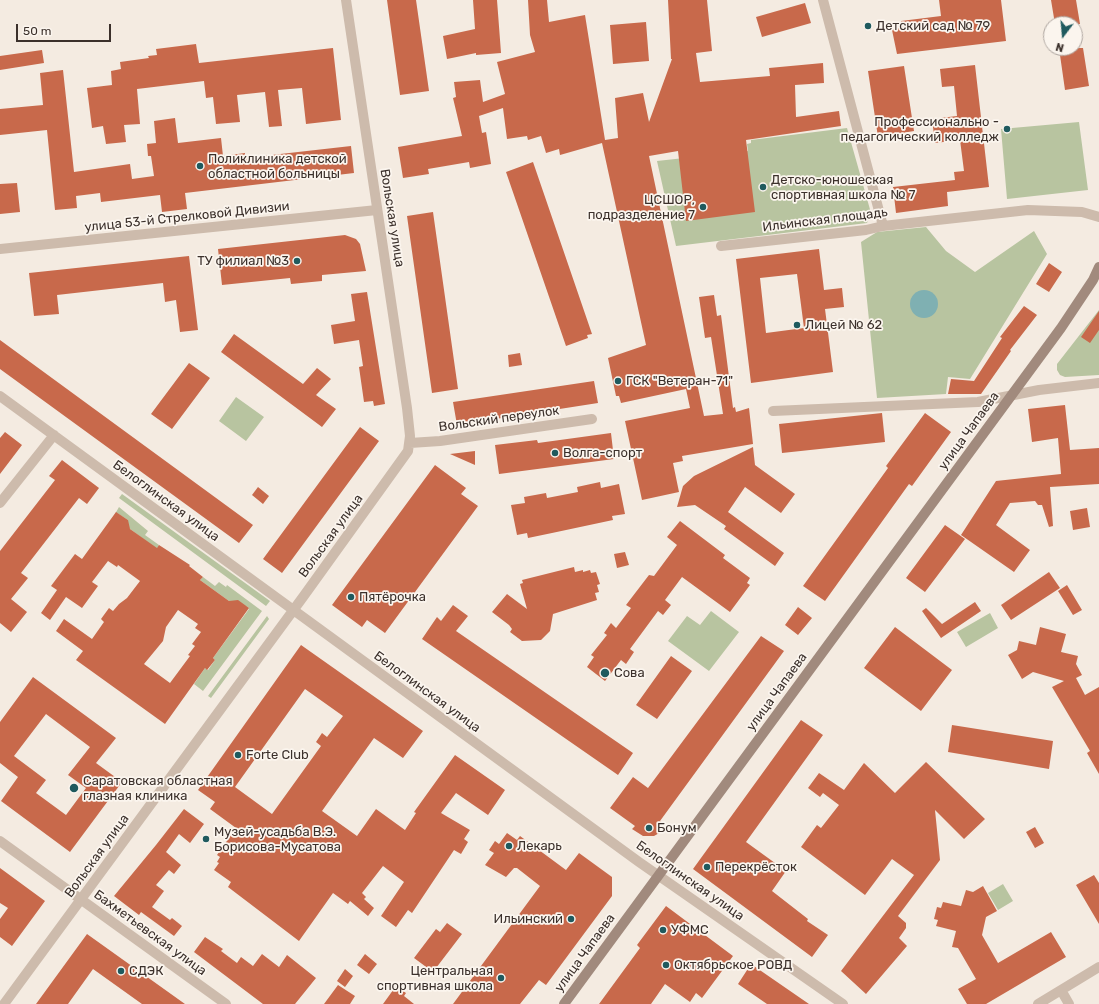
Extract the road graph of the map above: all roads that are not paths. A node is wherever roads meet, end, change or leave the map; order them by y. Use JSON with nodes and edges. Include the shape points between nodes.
{"nodes":[{"id":1,"x":346,"y":0,"type":"edge"},
{"id":2,"x":823,"y":0,"type":"edge"},
{"id":3,"x":377,"y":210,"type":"junction"},
{"id":4,"x":1099,"y":217,"type":"edge"},
{"id":5,"x":883,"y":226,"type":"junction"},
{"id":6,"x":721,"y":246,"type":"dead end"},
{"id":7,"x":0,"y":249,"type":"edge"},
{"id":8,"x":1098,"y":272,"type":"edge"},
{"id":9,"x":1099,"y":383,"type":"edge"},
{"id":10,"x":1011,"y":395,"type":"junction"},
{"id":11,"x":0,"y":396,"type":"edge"},
{"id":12,"x":772,"y":411,"type":"dead end"},
{"id":13,"x":592,"y":419,"type":"dead end"},
{"id":14,"x":54,"y":435,"type":"junction"},
{"id":15,"x":410,"y":443,"type":"junction"},
{"id":16,"x":0,"y":503,"type":"edge"},
{"id":17,"x":293,"y":610,"type":"junction"},
{"id":18,"x":0,"y":841,"type":"edge"},
{"id":19,"x":658,"y":876,"type":"junction"},
{"id":20,"x":81,"y":899,"type":"junction"},
{"id":21,"x":1098,"y":970,"type":"edge"},
{"id":22,"x":1061,"y":990,"type":"junction"},
{"id":23,"x":4,"y":1004,"type":"edge"},
{"id":24,"x":226,"y":1004,"type":"edge"},
{"id":25,"x":564,"y":1004,"type":"edge"},
{"id":26,"x":843,"y":1004,"type":"edge"},
{"id":27,"x":1038,"y":1004,"type":"edge"},
{"id":28,"x":1069,"y":1004,"type":"edge"}],
"edges":[{"from":1,"to":3,"type":"street","name":"Вольская улица"},
{"from":2,"to":5,"type":"street"},
{"from":3,"to":7,"type":"street","name":"улица 53-й Стрелковой Дивизии"},
{"from":3,"to":15,"type":"street","name":"Вольская улица"},
{"from":4,"to":5,"type":"street","name":"Ильинская площадь","via":[[1082,212],[1028,210]]},
{"from":5,"to":6,"type":"street","name":"Ильинская площадь"},
{"from":8,"to":10,"type":"street","via":[[1061,328]]},
{"from":9,"to":10,"type":"street"},
{"from":10,"to":12,"type":"street","via":[[978,402]]},
{"from":10,"to":19,"type":"street","name":"улица Чапаева"},
{"from":11,"to":14,"type":"street","name":"Белоглинская улица"},
{"from":13,"to":15,"type":"street","name":"Вольский переулок"},
{"from":14,"to":16,"type":"street"},
{"from":14,"to":17,"type":"street","name":"Белоглинская улица"},
{"from":15,"to":17,"type":"street","name":"Вольская улица","via":[[408,451]]},
{"from":17,"to":19,"type":"street","name":"Белоглинская улица"},
{"from":17,"to":20,"type":"street","name":"Вольская улица"},
{"from":18,"to":20,"type":"street","name":"Бахметьевская улица"},
{"from":19,"to":25,"type":"street","name":"улица Чапаева"},
{"from":19,"to":26,"type":"street","name":"Белоглинская улица"},
{"from":20,"to":23,"type":"street","name":"Вольская улица"},
{"from":20,"to":24,"type":"street","name":"Бахметьевская улица"},
{"from":21,"to":22,"type":"street"},
{"from":22,"to":27,"type":"street"},
{"from":22,"to":28,"type":"street"}]}
